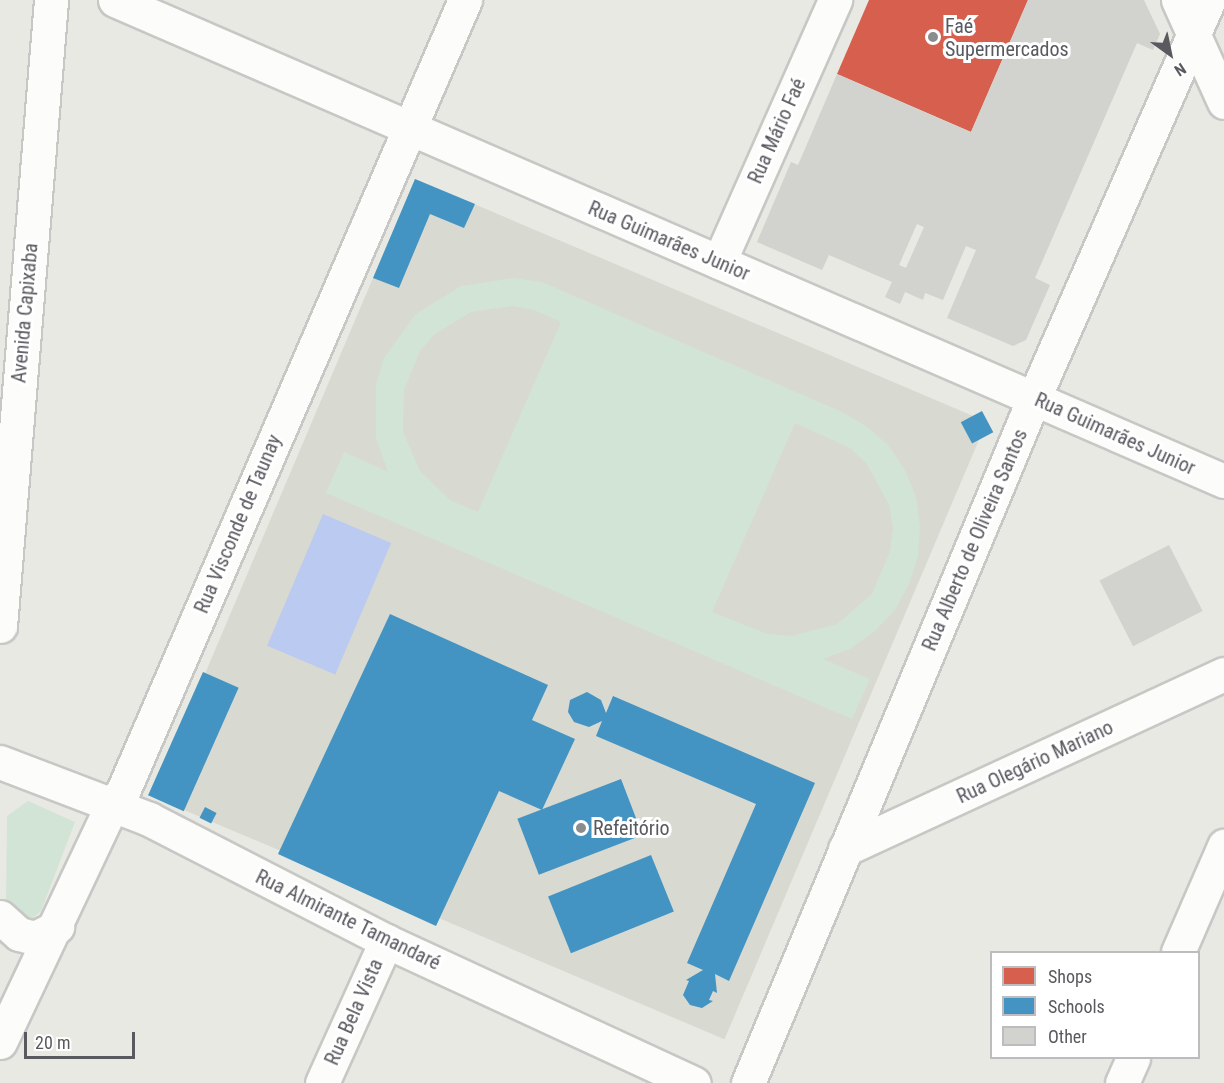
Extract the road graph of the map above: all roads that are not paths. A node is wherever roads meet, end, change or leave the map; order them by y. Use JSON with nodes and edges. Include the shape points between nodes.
{"nodes":[{"id":1,"x":51,"y":0,"type":"edge"},
{"id":2,"x":115,"y":0,"type":"edge"},
{"id":3,"x":465,"y":0,"type":"edge"},
{"id":4,"x":835,"y":0,"type":"edge"},
{"id":5,"x":1178,"y":0,"type":"edge"},
{"id":6,"x":1209,"y":0,"type":"edge"},
{"id":7,"x":1194,"y":34,"type":"junction"},
{"id":8,"x":1224,"y":102,"type":"edge"},
{"id":9,"x":408,"y":128,"type":"junction"},
{"id":10,"x":719,"y":262,"type":"junction"},
{"id":11,"x":1034,"y":398,"type":"junction"},
{"id":12,"x":1224,"y":481,"type":"edge"},
{"id":13,"x":0,"y":626,"type":"edge"},
{"id":14,"x":1223,"y":675,"type":"edge"},
{"id":15,"x":0,"y":762,"type":"edge"},
{"id":16,"x":113,"y":804,"type":"junction"},
{"id":17,"x":1224,"y":846,"type":"edge"},
{"id":18,"x":845,"y":849,"type":"junction"},
{"id":19,"x":0,"y":917,"type":"edge"},
{"id":20,"x":57,"y":927,"type":"junction"},
{"id":21,"x":386,"y":941,"type":"junction"},
{"id":22,"x":1178,"y":951,"type":"edge"},
{"id":23,"x":0,"y":1042,"type":"edge"},
{"id":24,"x":1133,"y":1059,"type":"edge"},
{"id":25,"x":322,"y":1083,"type":"edge"},
{"id":26,"x":694,"y":1083,"type":"edge"},
{"id":27,"x":748,"y":1083,"type":"edge"},
{"id":28,"x":1122,"y":1083,"type":"edge"}],
"edges":[{"from":1,"to":13,"type":"street","name":"Avenida Capixaba"},
{"from":2,"to":9,"type":"street","name":"Rua Guimarães Junior"},
{"from":3,"to":9,"type":"street","name":"Rua Visconde de Taunay"},
{"from":4,"to":10,"type":"street","name":"Rua Mário Faé"},
{"from":5,"to":7,"type":"street"},
{"from":6,"to":7,"type":"street","name":"Rua Alberto de Oliveira Santos"},
{"from":7,"to":8,"type":"street"},
{"from":7,"to":11,"type":"street","name":"Rua Alberto de Oliveira Santos"},
{"from":9,"to":10,"type":"street","name":"Rua Guimarães Junior"},
{"from":9,"to":16,"type":"street","name":"Rua Visconde de Taunay","via":[[123,791]]},
{"from":10,"to":11,"type":"street","name":"Rua Guimarães Junior"},
{"from":11,"to":12,"type":"street","name":"Rua Guimarães Junior"},
{"from":11,"to":18,"type":"street","name":"Rua Alberto de Oliveira Santos"},
{"from":14,"to":18,"type":"street","name":"Rua Olegário Mariano"},
{"from":15,"to":16,"type":"street","name":"Rua Almirante Tamandaré"},
{"from":16,"to":20,"type":"street","name":"Rua Visconde de Taunay"},
{"from":16,"to":21,"type":"street","name":"Rua Almirante Tamandaré"},
{"from":17,"to":22,"type":"street"},
{"from":18,"to":27,"type":"street","name":"Rua Alberto de Oliveira Santos"},
{"from":19,"to":20,"type":"street","via":[[19,934],[35,938]]},
{"from":20,"to":23,"type":"street","name":"Rua Visconde de Taunay"},
{"from":21,"to":25,"type":"street","name":"Rua Bela Vista"},
{"from":21,"to":26,"type":"street","name":"Rua Almirante Tamandaré"},
{"from":24,"to":28,"type":"street"}]}
